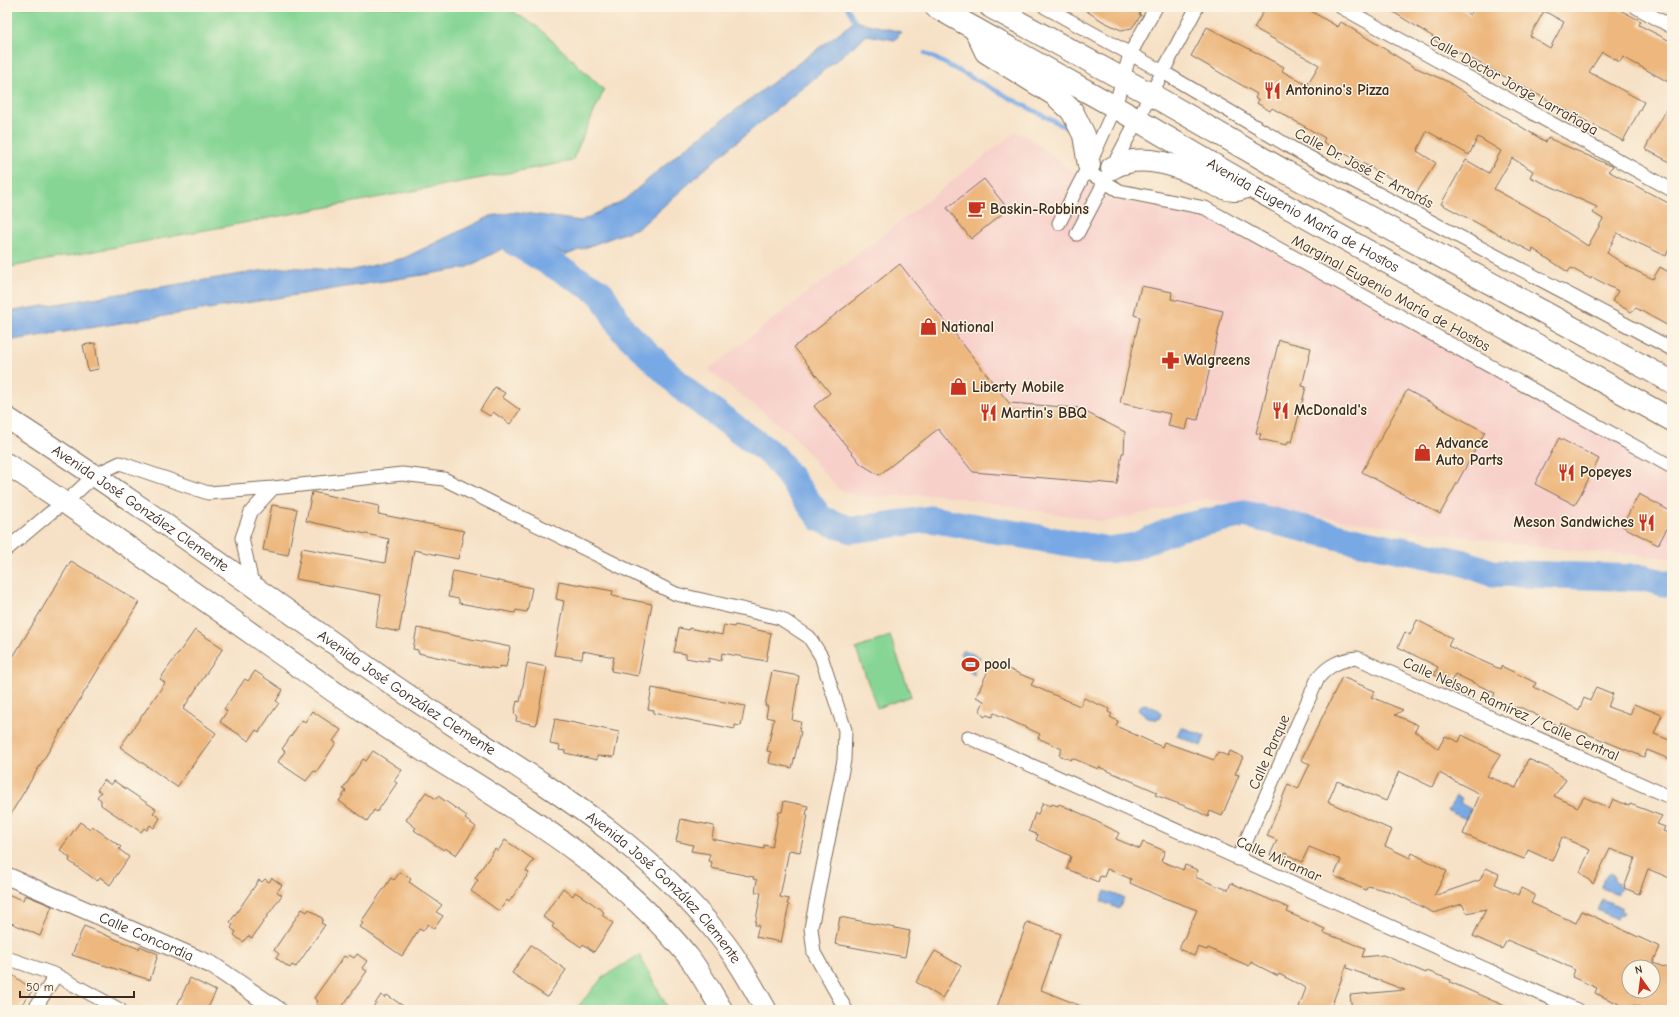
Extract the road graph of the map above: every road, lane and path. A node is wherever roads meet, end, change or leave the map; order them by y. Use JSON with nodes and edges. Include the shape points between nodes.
{"nodes":[{"id":1,"x":936,"y":7,"type":"edge"},
{"id":2,"x":991,"y":7,"type":"edge"},
{"id":3,"x":1046,"y":7,"type":"edge"},
{"id":4,"x":1156,"y":7,"type":"edge"},
{"id":5,"x":1197,"y":7,"type":"edge"},
{"id":6,"x":1341,"y":7,"type":"edge"},
{"id":7,"x":1636,"y":7,"type":"edge"},
{"id":8,"x":1672,"y":27,"type":"edge"},
{"id":9,"x":975,"y":29,"type":"junction"},
{"id":10,"x":1130,"y":54,"type":"junction"},
{"id":11,"x":1163,"y":72,"type":"junction"},
{"id":12,"x":1123,"y":80,"type":"junction"},
{"id":13,"x":1152,"y":94,"type":"junction"},
{"id":14,"x":1115,"y":107,"type":"junction"},
{"id":15,"x":1138,"y":120,"type":"junction"},
{"id":16,"x":1088,"y":168,"type":"junction"},
{"id":17,"x":1108,"y":174,"type":"junction"},
{"id":18,"x":1250,"y":186,"type":"junction"},
{"id":19,"x":1672,"y":190,"type":"edge"},
{"id":20,"x":1059,"y":223,"type":"dead end"},
{"id":21,"x":1077,"y":234,"type":"dead end"},
{"id":22,"x":1672,"y":349,"type":"edge"},
{"id":23,"x":1672,"y":382,"type":"edge"},
{"id":24,"x":7,"y":418,"type":"edge"},
{"id":25,"x":1672,"y":420,"type":"edge"},
{"id":26,"x":7,"y":464,"type":"edge"},
{"id":27,"x":1672,"y":467,"type":"edge"},
{"id":28,"x":95,"y":475,"type":"junction"},
{"id":29,"x":273,"y":488,"type":"junction"},
{"id":30,"x":66,"y":502,"type":"junction"},
{"id":31,"x":7,"y":549,"type":"edge"},
{"id":32,"x":252,"y":584,"type":"junction"},
{"id":33,"x":1335,"y":663,"type":"joint"},
{"id":34,"x":968,"y":737,"type":"dead end"},
{"id":35,"x":1672,"y":798,"type":"edge"},
{"id":36,"x":1238,"y":859,"type":"junction"},
{"id":37,"x":7,"y":876,"type":"edge"},
{"id":38,"x":7,"y":958,"type":"edge"},
{"id":39,"x":56,"y":975,"type":"junction"},
{"id":40,"x":275,"y":1009,"type":"edge"},
{"id":41,"x":34,"y":1010,"type":"edge"},
{"id":42,"x":120,"y":1010,"type":"edge"},
{"id":43,"x":722,"y":1010,"type":"edge"},
{"id":44,"x":766,"y":1010,"type":"edge"},
{"id":45,"x":846,"y":1010,"type":"edge"},
{"id":46,"x":1577,"y":1010,"type":"edge"}],
"edges":[{"from":1,"to":9,"type":"highway","name":"Avenida Eugenio María de Hostos"},
{"from":2,"to":12,"type":"highway","name":"Avenida Eugenio María de Hostos"},
{"from":3,"to":10,"type":"street","name":"Calle Dr. José E. Arrarás"},
{"from":4,"to":10,"type":"street"},
{"from":5,"to":11,"type":"street"},
{"from":6,"to":19,"type":"street","name":"Calle Doctor Jorge Larrañaga"},
{"from":7,"to":8,"type":"street"},
{"from":9,"to":14,"type":"highway","name":"Avenida Eugenio María de Hostos"},
{"from":9,"to":16,"type":"highway","via":[[986,52],[1055,95],[1072,111],[1084,135]]},
{"from":10,"to":11,"type":"street","name":"Calle Dr. José E. Arrarás"},
{"from":10,"to":12,"type":"street"},
{"from":11,"to":13,"type":"street"},
{"from":11,"to":22,"type":"street","name":"Calle Dr. José E. Arrarás","via":[[1297,151]]},
{"from":12,"to":13,"type":"highway","name":"Avenida Eugenio María de Hostos"},
{"from":12,"to":14,"type":"street"},
{"from":13,"to":15,"type":"street"},
{"from":13,"to":23,"type":"highway","name":"Avenida Eugenio María de Hostos","via":[[1293,176]]},
{"from":14,"to":15,"type":"highway","name":"Avenida Eugenio María de Hostos"},
{"from":14,"to":16,"type":"street"},
{"from":15,"to":17,"type":"street"},
{"from":15,"to":18,"type":"highway","name":"Avenida Eugenio María de Hostos"},
{"from":16,"to":17,"type":"street","name":"Marginal Eugenio María de Hostos"},
{"from":16,"to":20,"type":"street"},
{"from":17,"to":18,"type":"highway","via":[[1121,162],[1145,161],[1179,167],[1210,183],[1235,191]]},
{"from":17,"to":21,"type":"street"},
{"from":17,"to":27,"type":"street","name":"Marginal Eugenio María de Hostos","via":[[1120,191],[1205,208]]},
{"from":18,"to":25,"type":"highway","name":"Avenida Eugenio María de Hostos"},
{"from":24,"to":28,"type":"main road","name":"Avenida José González Clemente"},
{"from":26,"to":30,"type":"main road","name":"Avenida José González Clemente"},
{"from":28,"to":29,"type":"street","via":[[120,463],[208,493]]},
{"from":28,"to":30,"type":"street"},
{"from":28,"to":32,"type":"main road","name":"Avenida José González Clemente"},
{"from":29,"to":32,"type":"street","via":[[251,512],[242,538]]},
{"from":29,"to":45,"type":"street","via":[[402,474],[444,479],[676,594],[780,618],[809,636],[821,656],[845,730],[844,760],[811,928],[814,953]]},
{"from":30,"to":31,"type":"street"},
{"from":30,"to":43,"type":"main road","name":"Avenida José González Clemente","via":[[364,712],[489,792],[582,856],[650,914],[689,958]]},
{"from":32,"to":44,"type":"main road","name":"Avenida José González Clemente","via":[[397,688],[618,837],[659,872],[719,935],[741,966]]},
{"from":33,"to":35,"type":"street","name":"Calle Nelson Ramírez / Calle Central","via":[[1357,658]]},
{"from":33,"to":36,"type":"street","name":"Calle Parque","via":[[1318,678]]},
{"from":34,"to":36,"type":"street","name":"Calle Miramar"},
{"from":36,"to":46,"type":"street","name":"Calle Miramar"},
{"from":37,"to":40,"type":"street","name":"Calle Concordia","via":[[212,965]]},
{"from":38,"to":39,"type":"street"},
{"from":39,"to":41,"type":"street"},
{"from":39,"to":42,"type":"street"}]}
